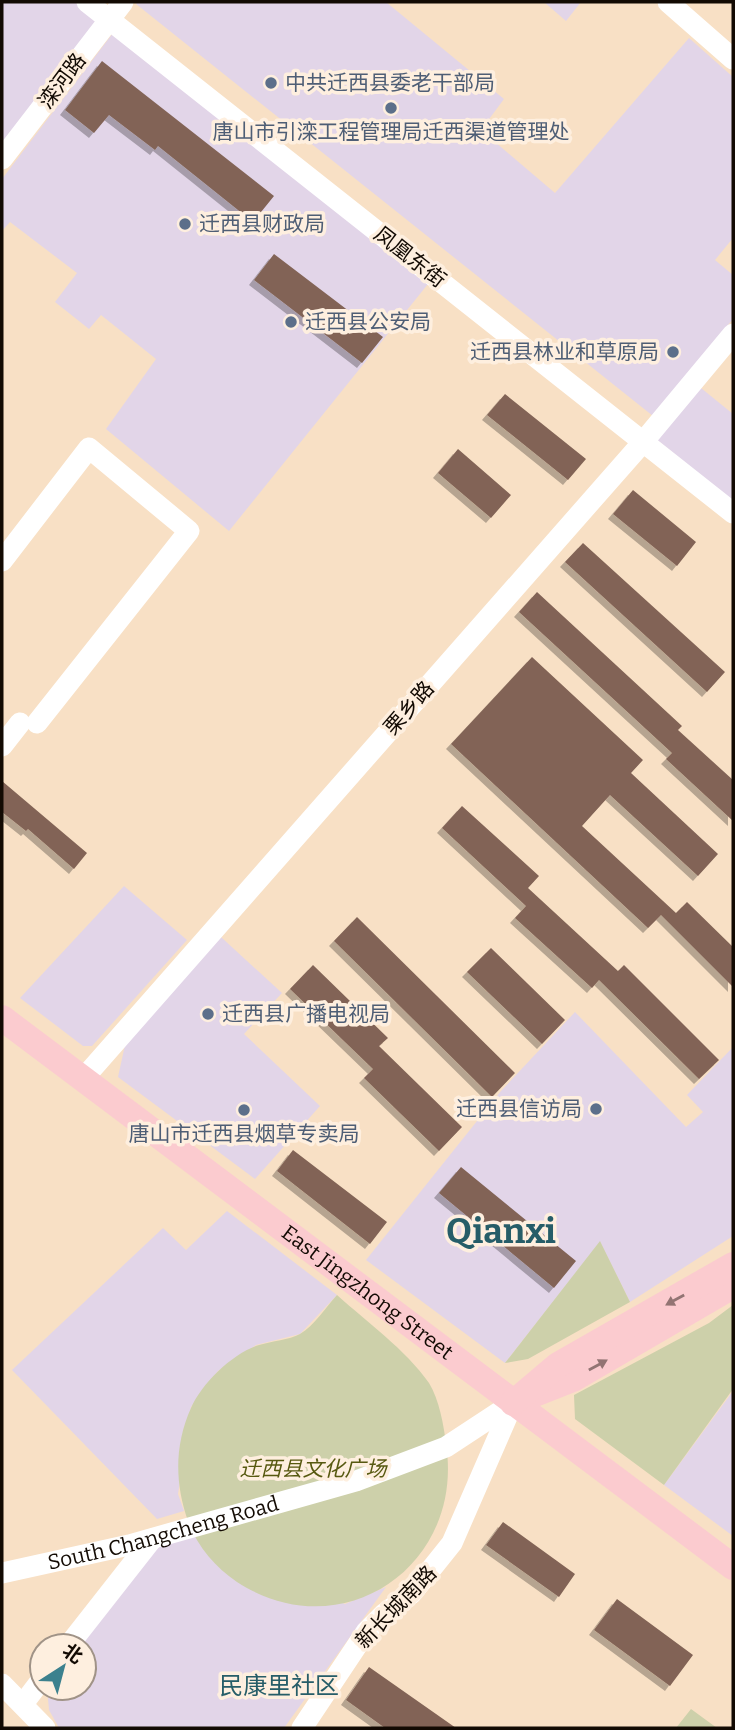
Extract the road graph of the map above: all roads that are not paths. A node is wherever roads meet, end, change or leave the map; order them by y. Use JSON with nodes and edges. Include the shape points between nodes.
{"nodes":[{"id":1,"x":87,"y":2,"type":"edge"},
{"id":2,"x":123,"y":2,"type":"edge"},
{"id":3,"x":668,"y":2,"type":"edge"},
{"id":4,"x":109,"y":19,"type":"junction"},
{"id":5,"x":733,"y":59,"type":"edge"},
{"id":6,"x":2,"y":159,"type":"edge"},
{"id":7,"x":733,"y":334,"type":"edge"},
{"id":8,"x":643,"y":442,"type":"junction"},
{"id":9,"x":733,"y":513,"type":"edge"},
{"id":10,"x":2,"y":561,"type":"edge"},
{"id":11,"x":2,"y":746,"type":"edge"},
{"id":12,"x":2,"y":1018,"type":"edge"},
{"id":13,"x":82,"y":1080,"type":"junction"},
{"id":14,"x":733,"y":1265,"type":"edge"},
{"id":15,"x":733,"y":1286,"type":"edge"},
{"id":16,"x":513,"y":1402,"type":"junction"},
{"id":17,"x":152,"y":1539,"type":"junction"},
{"id":18,"x":733,"y":1567,"type":"edge"},
{"id":19,"x":2,"y":1573,"type":"edge"},
{"id":20,"x":79,"y":1632,"type":"edge"},
{"id":21,"x":2,"y":1684,"type":"edge"},
{"id":22,"x":28,"y":1697,"type":"edge"},
{"id":23,"x":23,"y":1704,"type":"junction"},
{"id":24,"x":45,"y":1728,"type":"edge"},
{"id":25,"x":302,"y":1728,"type":"edge"}],
"edges":[{"from":1,"to":4,"type":"street","name":"凤凰东街"},
{"from":2,"to":4,"type":"street","name":"滦河路"},
{"from":3,"to":5,"type":"street"},
{"from":4,"to":6,"type":"street","name":"滦河路"},
{"from":4,"to":8,"type":"street","name":"凤凰东街"},
{"from":7,"to":8,"type":"street","name":"栗乡路"},
{"from":8,"to":9,"type":"street","name":"凤凰东街"},
{"from":8,"to":13,"type":"street","name":"栗乡路"},
{"from":10,"to":11,"type":"street","via":[[89,448],[189,531],[28,723]]},
{"from":12,"to":13,"type":"main road","name":"East Jingzhong Street"},
{"from":13,"to":16,"type":"main road","name":"East Jingzhong Street"},
{"from":14,"to":16,"type":"main road","one_way":true,"via":[[558,1365]]},
{"from":16,"to":15,"type":"main road","one_way":true,"via":[[573,1379]]},
{"from":16,"to":17,"type":"street","name":"South Changcheng Road","via":[[446,1447],[356,1481]]},
{"from":16,"to":18,"type":"main road","name":"East Jingzhong Street"},
{"from":16,"to":25,"type":"street","name":"新长城南路","via":[[452,1543],[412,1593],[366,1632]]},
{"from":17,"to":19,"type":"street","name":"South Changcheng Road"},
{"from":17,"to":20,"type":"street"},
{"from":21,"to":23,"type":"street"},
{"from":22,"to":23,"type":"street"},
{"from":23,"to":24,"type":"street"}]}
